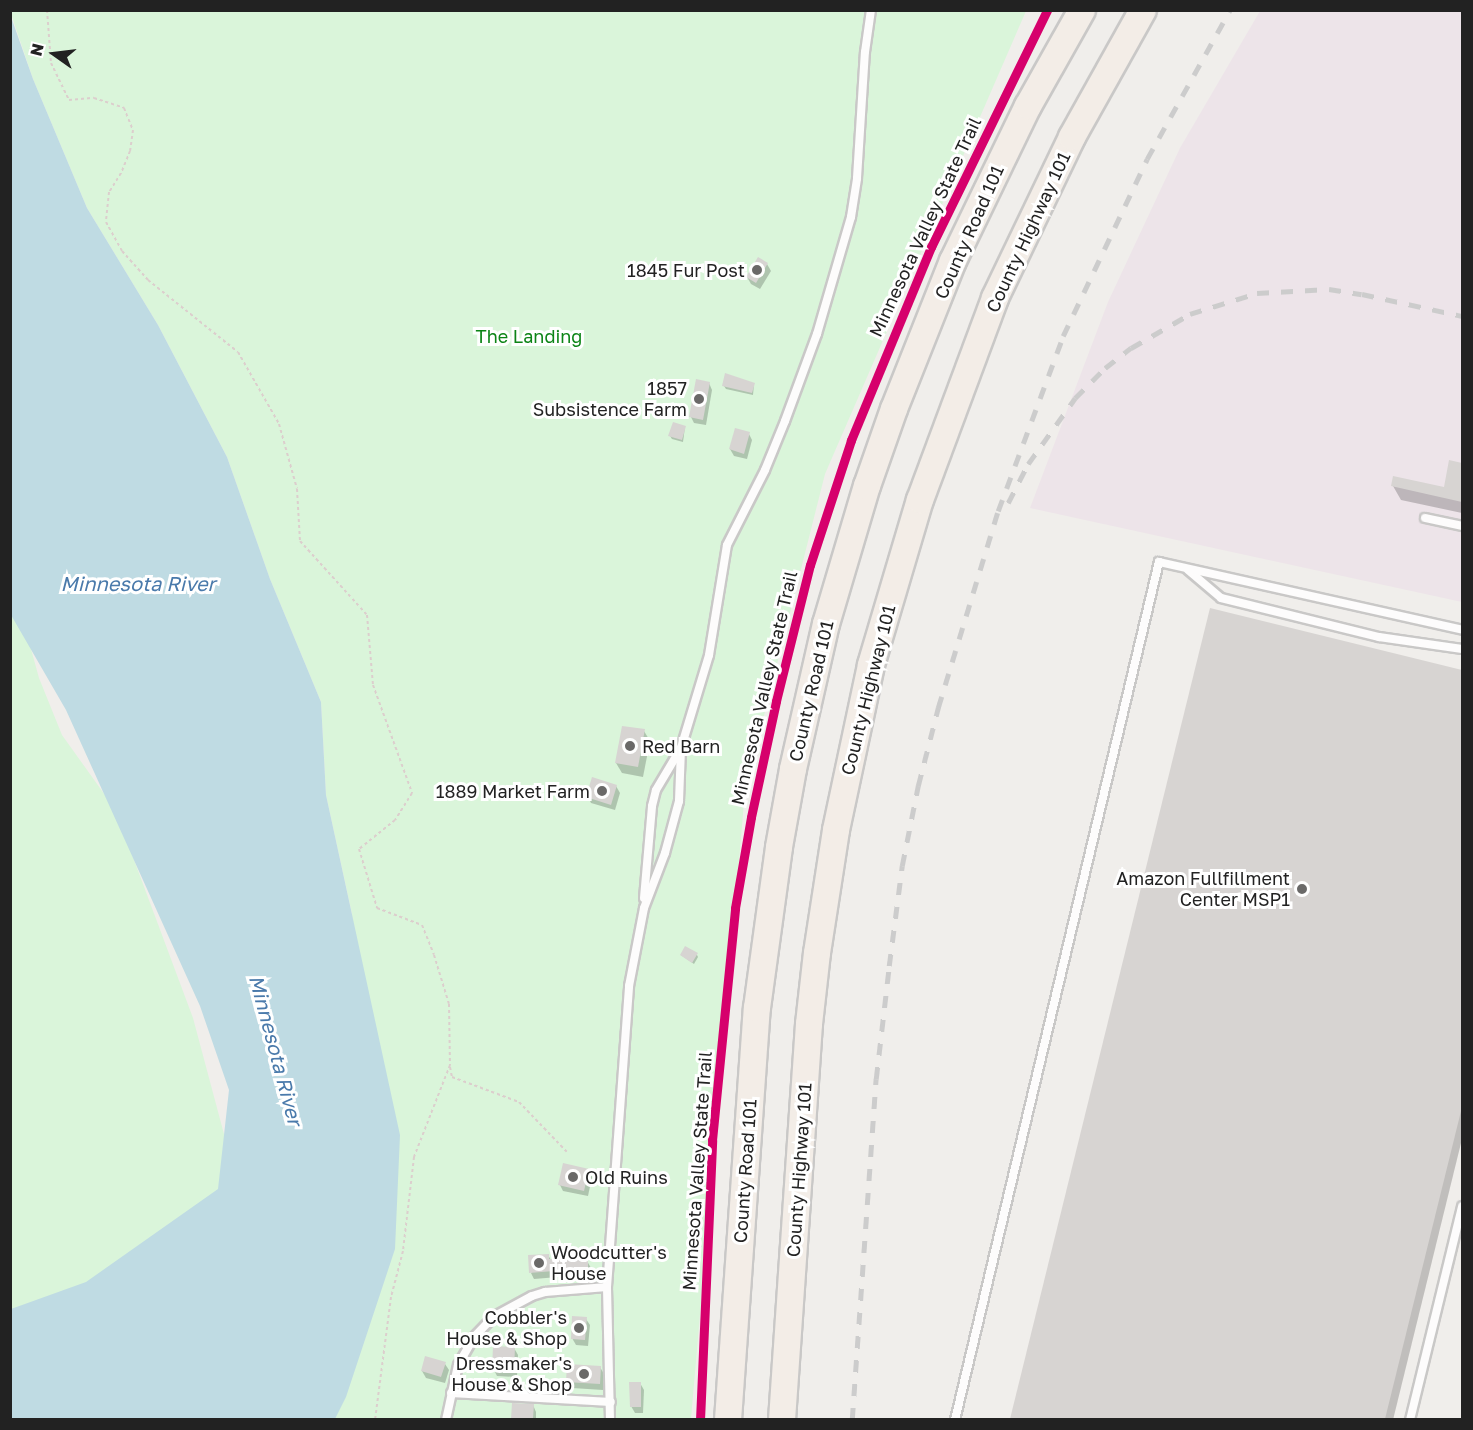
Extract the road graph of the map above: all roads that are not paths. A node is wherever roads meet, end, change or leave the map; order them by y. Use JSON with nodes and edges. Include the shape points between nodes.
{"nodes":[{"id":1,"x":871,"y":10,"type":"edge"},
{"id":2,"x":1082,"y":10,"type":"edge"},
{"id":3,"x":1143,"y":10,"type":"edge"},
{"id":4,"x":1425,"y":518,"type":"dead end"},
{"id":5,"x":1462,"y":526,"type":"edge"},
{"id":6,"x":1186,"y":568,"type":"junction"},
{"id":7,"x":1462,"y":630,"type":"edge"},
{"id":8,"x":1462,"y":649,"type":"edge"},
{"id":9,"x":681,"y":748,"type":"junction"},
{"id":10,"x":644,"y":908,"type":"junction"},
{"id":11,"x":1462,"y":1206,"type":"edge"},
{"id":12,"x":607,"y":1287,"type":"junction"},
{"id":13,"x":451,"y":1393,"type":"junction"},
{"id":14,"x":610,"y":1402,"type":"junction"},
{"id":15,"x":446,"y":1419,"type":"edge"},
{"id":16,"x":610,"y":1419,"type":"edge"},
{"id":17,"x":728,"y":1419,"type":"edge"},
{"id":18,"x":782,"y":1419,"type":"edge"},
{"id":19,"x":955,"y":1419,"type":"edge"},
{"id":20,"x":1410,"y":1419,"type":"edge"}],
"edges":[{"from":1,"to":9,"type":"lane","via":[[851,217],[817,334],[785,421],[761,480],[727,545],[709,654]]},
{"from":2,"to":17,"type":"main road","name":"County Road 101","via":[[1028,106],[953,261],[867,486],[826,624],[781,836],[757,1008]]},
{"from":3,"to":18,"type":"main road","name":"County Highway 101","via":[[1072,137],[995,298],[920,500],[872,665],[847,773],[817,953]]},
{"from":4,"to":5,"type":"lane"},
{"from":6,"to":7,"type":"lane"},
{"from":6,"to":8,"type":"lane","via":[[1221,598],[1378,637]]},
{"from":6,"to":19,"type":"lane","via":[[1160,562]]},
{"from":9,"to":10,"type":"lane","via":[[679,801]]},
{"from":9,"to":10,"type":"lane","via":[[656,790],[652,806]]},
{"from":10,"to":12,"type":"lane","via":[[629,986]]},
{"from":11,"to":20,"type":"lane"},
{"from":12,"to":13,"type":"lane","via":[[545,1292],[493,1317],[466,1349]]},
{"from":12,"to":14,"type":"lane"},
{"from":13,"to":14,"type":"lane"},
{"from":13,"to":15,"type":"lane"},
{"from":14,"to":16,"type":"lane"}]}
